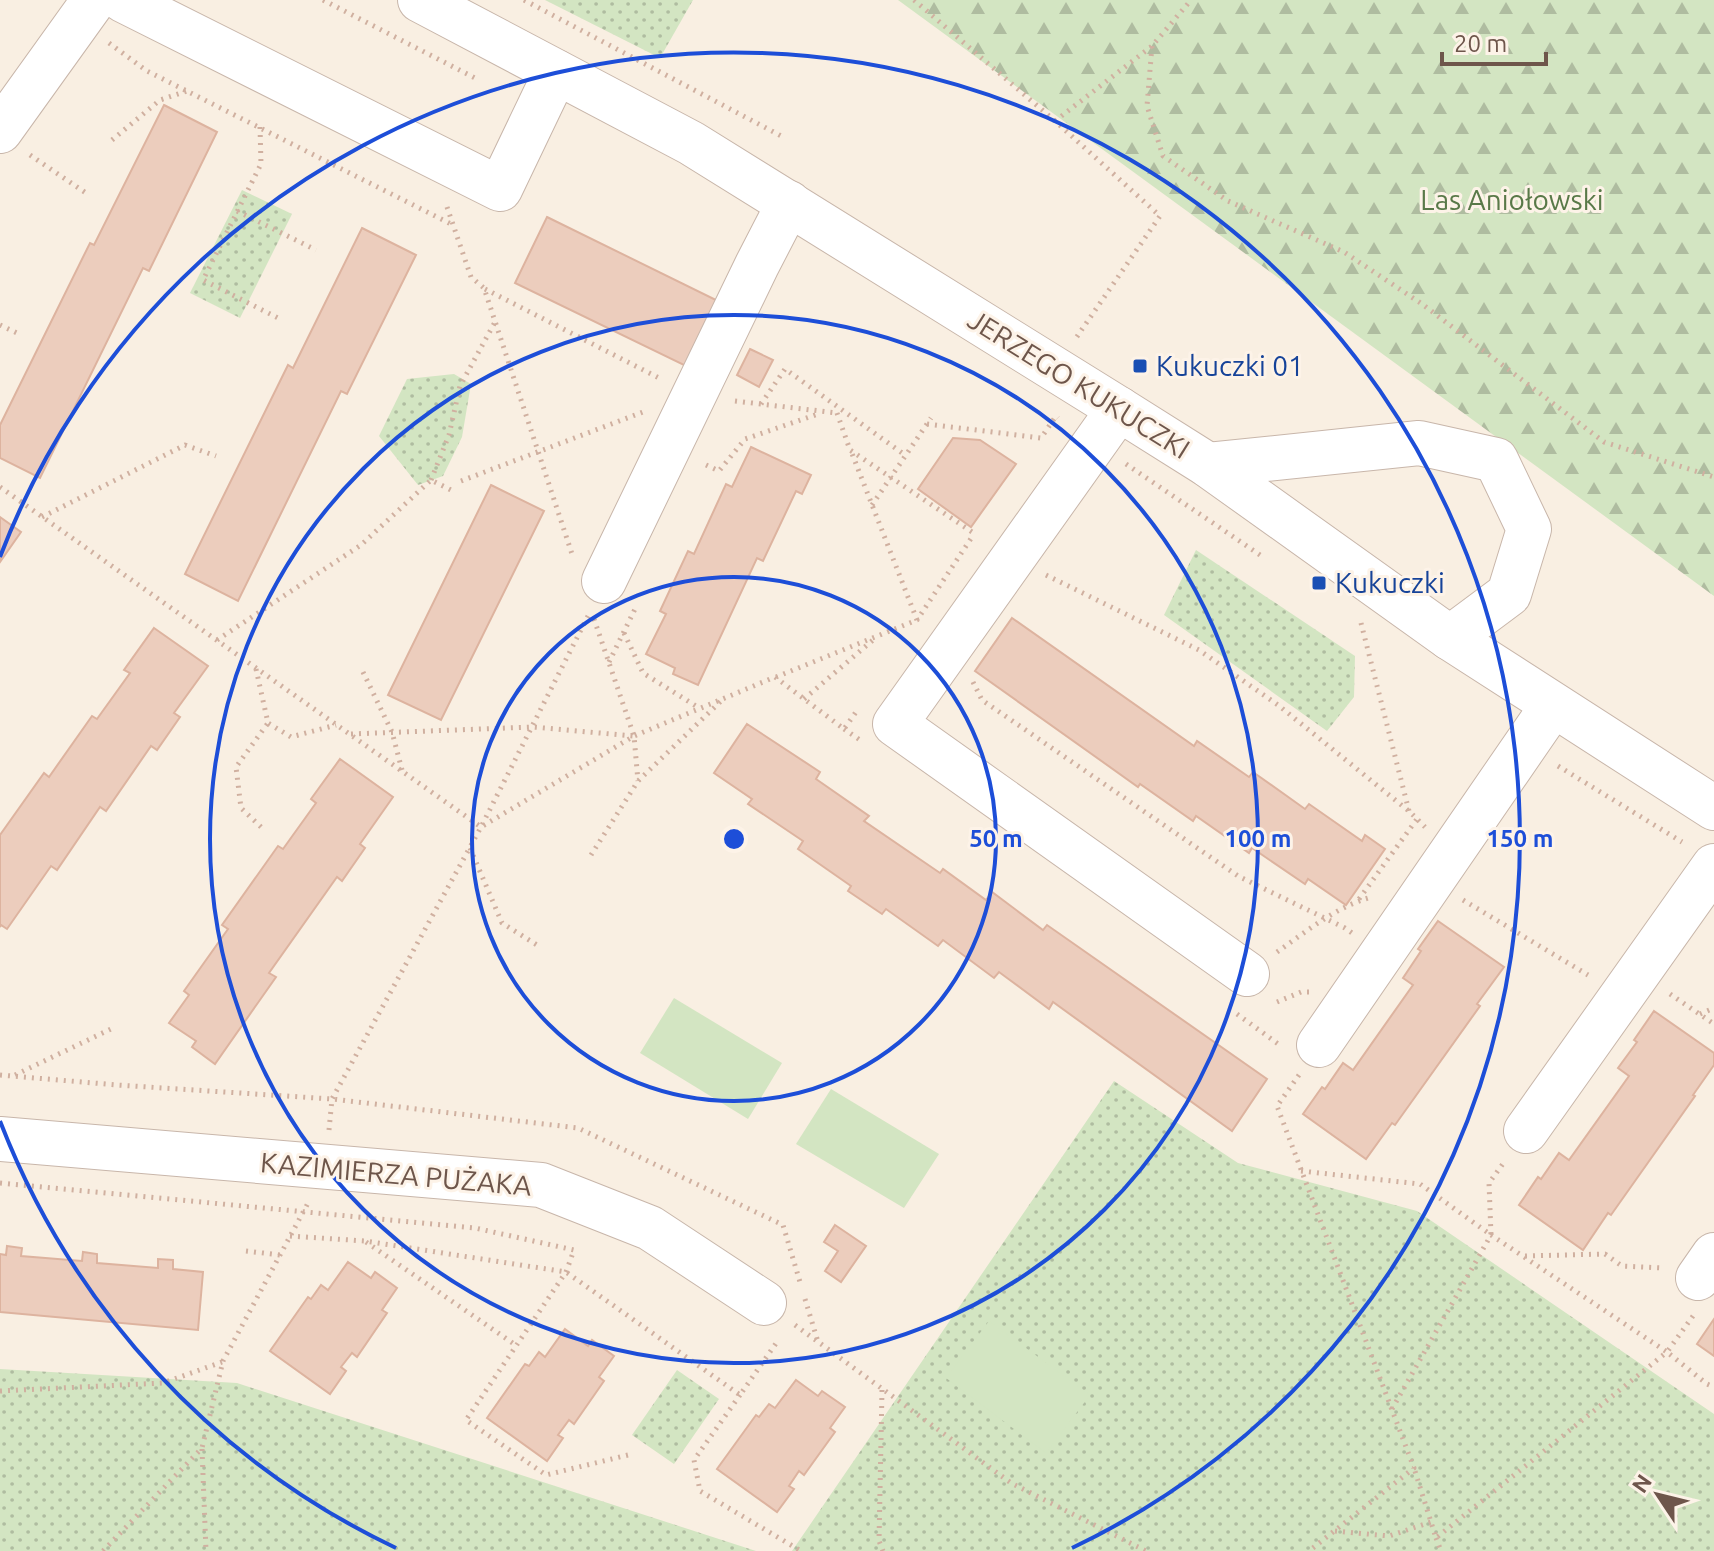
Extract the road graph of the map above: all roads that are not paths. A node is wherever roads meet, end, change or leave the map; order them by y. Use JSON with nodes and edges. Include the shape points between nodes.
{"nodes":[{"id":1,"x":123,"y":0,"type":"edge"},
{"id":2,"x":420,"y":0,"type":"edge"},
{"id":3,"x":86,"y":11,"type":"edge"},
{"id":4,"x":556,"y":72,"type":"junction"},
{"id":5,"x":12,"y":141,"type":"edge"},
{"id":6,"x":789,"y":203,"type":"junction"},
{"id":7,"x":1107,"y":426,"type":"junction"},
{"id":8,"x":1208,"y":465,"type":"junction"},
{"id":9,"x":590,"y":574,"type":"road end"},
{"id":10,"x":1450,"y":638,"type":"junction"},
{"id":11,"x":1553,"y":705,"type":"junction"},
{"id":12,"x":1714,"y":808,"type":"edge"},
{"id":13,"x":1701,"y":856,"type":"edge"},
{"id":14,"x":1255,"y":997,"type":"road end"},
{"id":15,"x":1319,"y":1045,"type":"road end"},
{"id":16,"x":1526,"y":1131,"type":"road end"},
{"id":17,"x":0,"y":1139,"type":"edge"},
{"id":18,"x":777,"y":1312,"type":"road end"}],
"edges":[{"from":1,"to":4,"type":"street","via":[[500,189]]},
{"from":2,"to":4,"type":"street","name":"JERZEGO KUKUCZKI"},
{"from":3,"to":5,"type":"street"},
{"from":4,"to":6,"type":"street","name":"JERZEGO KUKUCZKI","via":[[691,143]]},
{"from":6,"to":7,"type":"street","name":"JERZEGO KUKUCZKI","via":[[1053,368]]},
{"from":6,"to":9,"type":"street","via":[[669,388]]},
{"from":7,"to":8,"type":"street","name":"JERZEGO KUKUCZKI"},
{"from":7,"to":14,"type":"street","via":[[895,724]]},
{"from":8,"to":10,"type":"street","name":"JERZEGO KUKUCZKI"},
{"from":8,"to":10,"type":"street","via":[[1419,443],[1496,460],[1529,529],[1509,594]]},
{"from":10,"to":11,"type":"street","name":"JERZEGO KUKUCZKI"},
{"from":11,"to":12,"type":"street","name":"JERZEGO KUKUCZKI"},
{"from":11,"to":15,"type":"street"},
{"from":13,"to":16,"type":"street","via":[[1639,974]]},
{"from":17,"to":18,"type":"street","name":"KAZIMIERZA PUŻAKA","via":[[541,1185],[650,1228]]}]}
